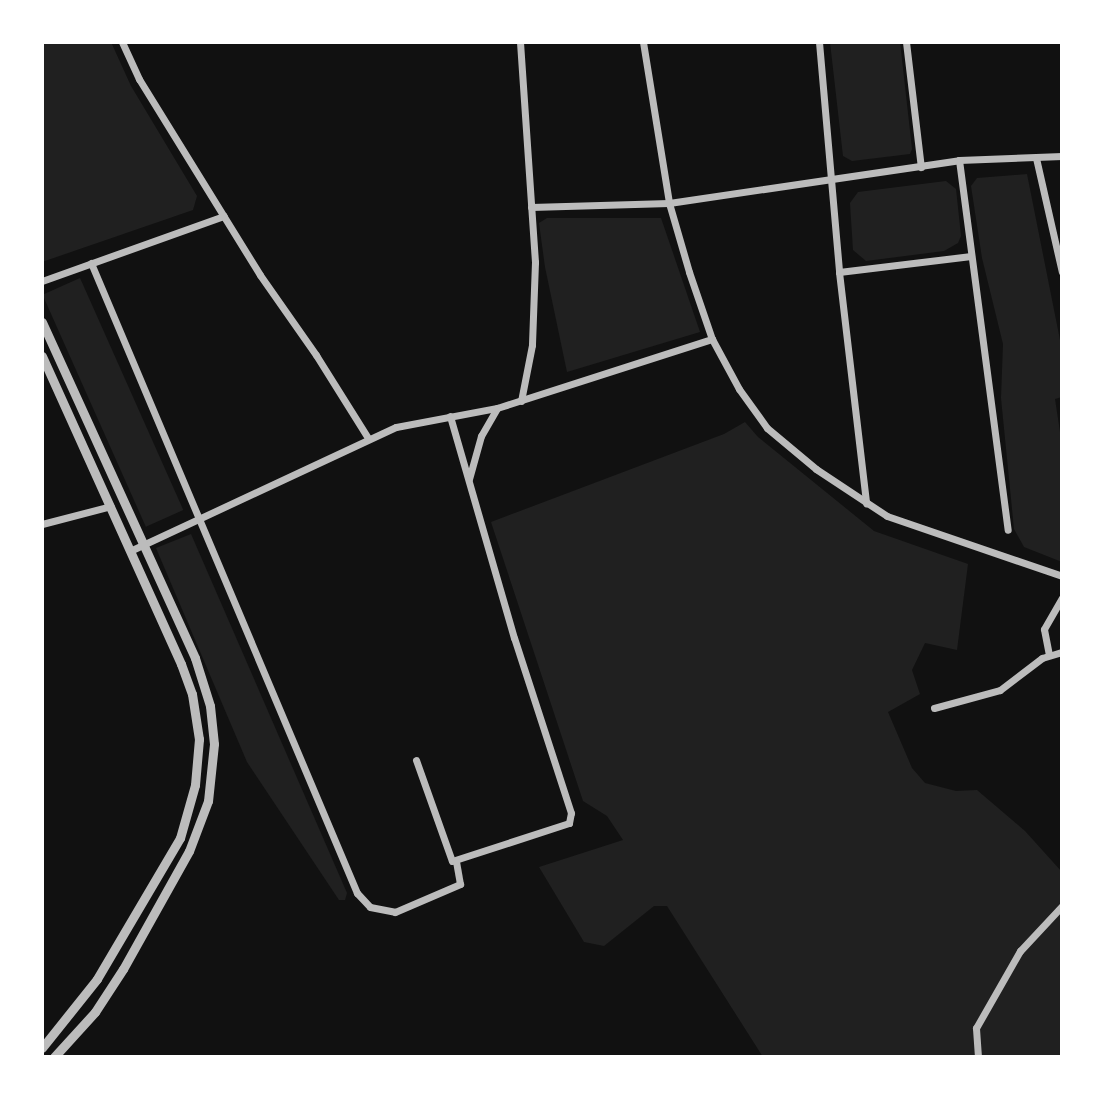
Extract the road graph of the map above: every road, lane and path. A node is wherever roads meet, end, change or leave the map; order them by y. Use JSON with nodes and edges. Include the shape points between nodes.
{"nodes":[{"id":1,"x":122,"y":42,"type":"edge"},
{"id":2,"x":520,"y":42,"type":"edge"},
{"id":3,"x":643,"y":42,"type":"edge"},
{"id":4,"x":819,"y":42,"type":"edge"},
{"id":5,"x":906,"y":42,"type":"edge"},
{"id":6,"x":1062,"y":156,"type":"edge"},
{"id":7,"x":1036,"y":158,"type":"junction"},
{"id":8,"x":959,"y":160,"type":"junction"},
{"id":9,"x":921,"y":167,"type":"junction"},
{"id":10,"x":833,"y":178,"type":"junction"},
{"id":11,"x":669,"y":203,"type":"junction"},
{"id":12,"x":531,"y":207,"type":"junction"},
{"id":13,"x":224,"y":216,"type":"junction"},
{"id":14,"x":971,"y":256,"type":"junction"},
{"id":15,"x":91,"y":263,"type":"junction"},
{"id":16,"x":839,"y":272,"type":"junction"},
{"id":17,"x":1062,"y":272,"type":"edge"},
{"id":18,"x":42,"y":281,"type":"edge"},
{"id":19,"x":42,"y":322,"type":"edge"},
{"id":20,"x":712,"y":339,"type":"junction"},
{"id":21,"x":42,"y":356,"type":"edge"},
{"id":22,"x":521,"y":401,"type":"junction"},
{"id":23,"x":497,"y":408,"type":"junction"},
{"id":24,"x":450,"y":416,"type":"junction"},
{"id":25,"x":368,"y":438,"type":"junction"},
{"id":26,"x":469,"y":481,"type":"junction"},
{"id":27,"x":866,"y":503,"type":"junction"},
{"id":28,"x":111,"y":506,"type":"junction"},
{"id":29,"x":200,"y":517,"type":"junction"},
{"id":30,"x":42,"y":524,"type":"edge"},
{"id":31,"x":1008,"y":530,"type":"dead end"},
{"id":32,"x":145,"y":544,"type":"junction"},
{"id":33,"x":132,"y":550,"type":"junction"},
{"id":34,"x":1062,"y":576,"type":"edge"},
{"id":35,"x":1062,"y":598,"type":"edge"},
{"id":36,"x":1062,"y":652,"type":"edge"},
{"id":37,"x":1049,"y":655,"type":"junction"},
{"id":38,"x":934,"y":708,"type":"dead end"},
{"id":39,"x":416,"y":760,"type":"dead end"},
{"id":40,"x":456,"y":861,"type":"junction"},
{"id":41,"x":1062,"y":906,"type":"edge"},
{"id":42,"x":42,"y":1048,"type":"edge"},
{"id":43,"x":54,"y":1057,"type":"edge"},
{"id":44,"x":978,"y":1057,"type":"edge"}],
"edges":[{"from":1,"to":13,"type":"street","via":[[139,79]]},
{"from":2,"to":12,"type":"street"},
{"from":3,"to":11,"type":"street"},
{"from":4,"to":10,"type":"street"},
{"from":5,"to":9,"type":"street"},
{"from":6,"to":7,"type":"street"},
{"from":7,"to":8,"type":"street"},
{"from":7,"to":17,"type":"street"},
{"from":8,"to":9,"type":"street"},
{"from":8,"to":14,"type":"street"},
{"from":9,"to":10,"type":"street"},
{"from":10,"to":11,"type":"street"},
{"from":10,"to":16,"type":"street"},
{"from":11,"to":12,"type":"street"},
{"from":11,"to":20,"type":"street"},
{"from":12,"to":22,"type":"street","via":[[532,345]]},
{"from":13,"to":15,"type":"street"},
{"from":13,"to":25,"type":"street"},
{"from":14,"to":16,"type":"street"},
{"from":14,"to":31,"type":"street"},
{"from":15,"to":18,"type":"street"},
{"from":15,"to":29,"type":"street"},
{"from":16,"to":27,"type":"street"},
{"from":19,"to":32,"type":"street"},
{"from":20,"to":22,"type":"street"},
{"from":20,"to":27,"type":"street","via":[[767,428]]},
{"from":21,"to":28,"type":"street"},
{"from":22,"to":23,"type":"street"},
{"from":23,"to":24,"type":"street"},
{"from":23,"to":26,"type":"street","via":[[481,436]]},
{"from":24,"to":25,"type":"street","via":[[415,421]]},
{"from":24,"to":26,"type":"street"},
{"from":25,"to":29,"type":"street"},
{"from":26,"to":40,"type":"street","via":[[571,813],[569,823],[560,827]]},
{"from":27,"to":34,"type":"street","via":[[927,531]]},
{"from":28,"to":30,"type":"street"},
{"from":28,"to":33,"type":"street"},
{"from":29,"to":32,"type":"street"},
{"from":29,"to":40,"type":"street","via":[[357,893],[370,907],[395,912],[460,884]]},
{"from":32,"to":33,"type":"street"},
{"from":32,"to":43,"type":"street","via":[[204,681],[214,744],[212,780],[189,851],[123,969],[95,1012]]},
{"from":33,"to":42,"type":"street","via":[[192,694],[199,739],[195,785],[180,838],[118,946]]},
{"from":35,"to":37,"type":"street","via":[[1044,629]]},
{"from":36,"to":37,"type":"street"},
{"from":37,"to":38,"type":"street","via":[[1000,690]]},
{"from":39,"to":40,"type":"street","via":[[448,856]]},
{"from":41,"to":44,"type":"street","via":[[1020,951],[976,1028]]}]}
